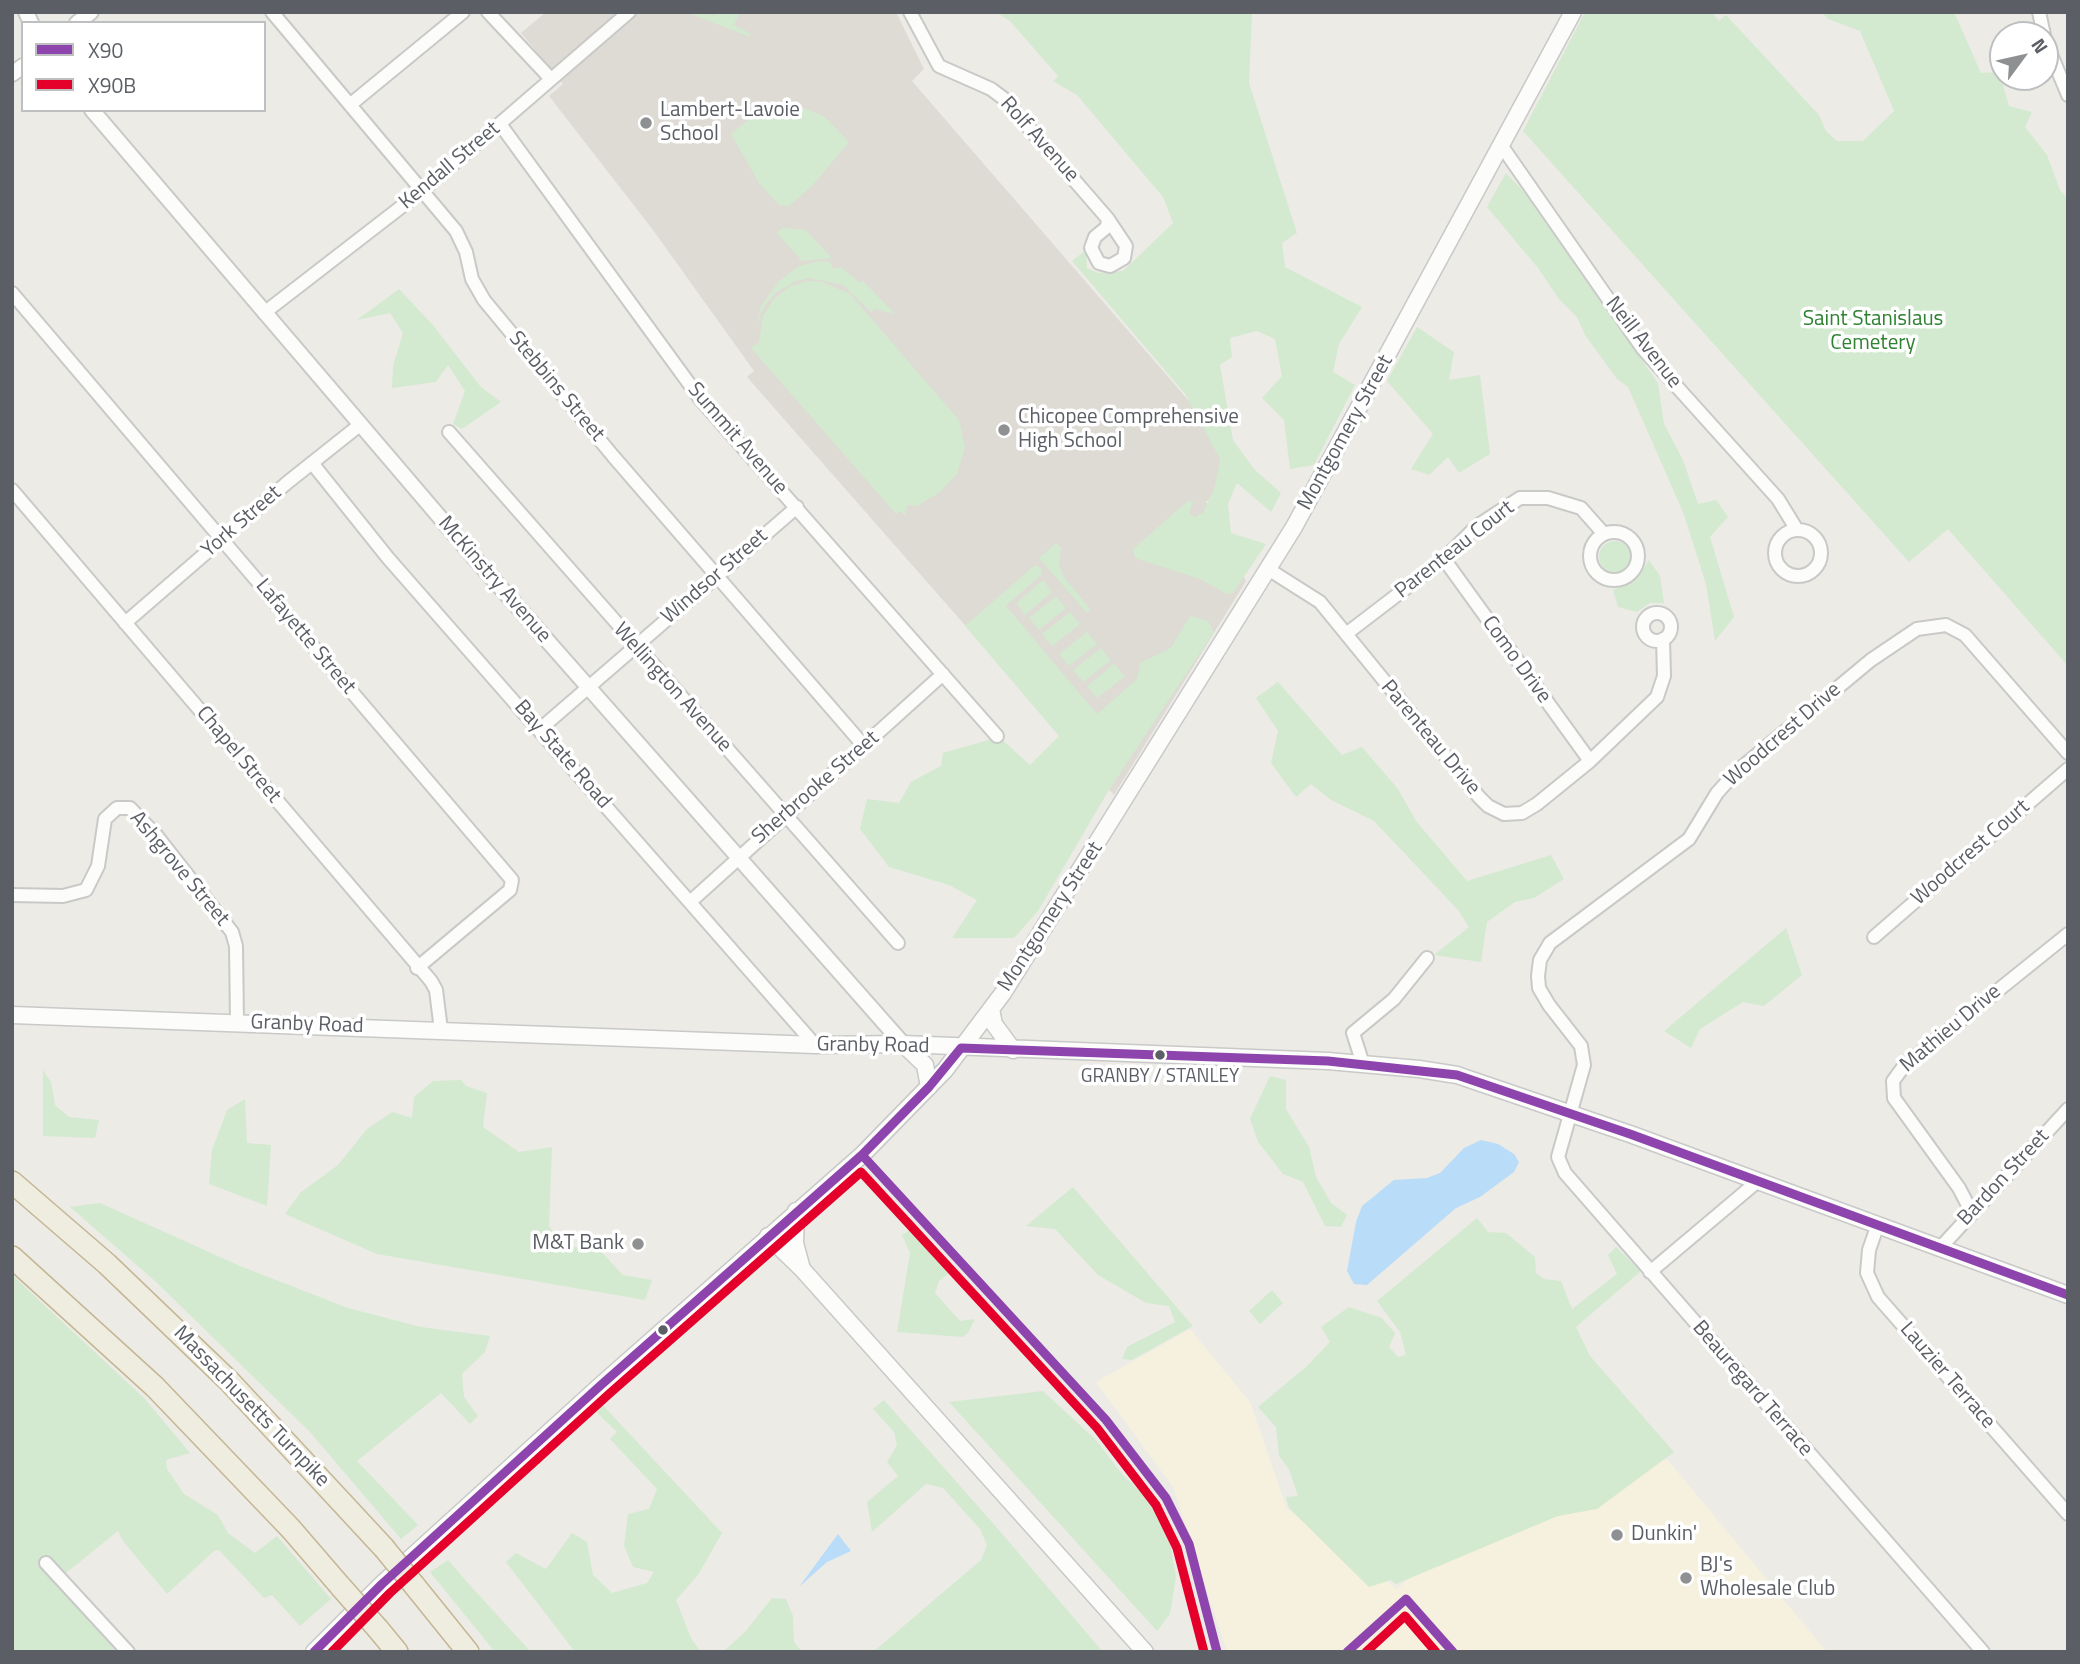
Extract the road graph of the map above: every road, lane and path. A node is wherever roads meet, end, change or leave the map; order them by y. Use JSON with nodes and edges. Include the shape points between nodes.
{"nodes":[{"id":1,"x":272,"y":12,"type":"edge"},
{"id":2,"x":463,"y":12,"type":"edge"},
{"id":3,"x":488,"y":12,"type":"edge"},
{"id":4,"x":629,"y":12,"type":"edge"},
{"id":5,"x":910,"y":12,"type":"edge"},
{"id":6,"x":1573,"y":12,"type":"edge"},
{"id":7,"x":2059,"y":74,"type":"edge"},
{"id":8,"x":551,"y":79,"type":"junction"},
{"id":9,"x":2068,"y":96,"type":"edge"},
{"id":10,"x":351,"y":104,"type":"junction"},
{"id":11,"x":94,"y":112,"type":"edge"},
{"id":12,"x":500,"y":124,"type":"junction"},
{"id":13,"x":1501,"y":145,"type":"junction"},
{"id":14,"x":423,"y":190,"type":"junction"},
{"id":15,"x":1108,"y":219,"type":"dead end"},
{"id":16,"x":12,"y":293,"type":"edge"},
{"id":17,"x":264,"y":313,"type":"junction"},
{"id":18,"x":361,"y":424,"type":"junction"},
{"id":19,"x":449,"y":432,"type":"dead end"},
{"id":20,"x":312,"y":463,"type":"junction"},
{"id":21,"x":12,"y":491,"type":"edge"},
{"id":22,"x":797,"y":507,"type":"junction"},
{"id":23,"x":1797,"y":530,"type":"dead end"},
{"id":24,"x":1604,"y":534,"type":"dead end"},
{"id":25,"x":222,"y":539,"type":"junction"},
{"id":26,"x":1444,"y":559,"type":"junction"},
{"id":27,"x":1268,"y":569,"type":"junction"},
{"id":28,"x":715,"y":575,"type":"junction"},
{"id":29,"x":125,"y":623,"type":"junction"},
{"id":30,"x":1346,"y":634,"type":"junction"},
{"id":31,"x":1663,"y":639,"type":"dead end"},
{"id":32,"x":635,"y":646,"type":"junction"},
{"id":33,"x":943,"y":674,"type":"junction"},
{"id":34,"x":588,"y":687,"type":"junction"},
{"id":35,"x":540,"y":730,"type":"junction"},
{"id":36,"x":997,"y":736,"type":"dead end"},
{"id":37,"x":864,"y":746,"type":"junction"},
{"id":38,"x":2068,"y":753,"type":"edge"},
{"id":39,"x":1590,"y":761,"type":"junction"},
{"id":40,"x":2068,"y":769,"type":"edge"},
{"id":41,"x":785,"y":815,"type":"junction"},
{"id":42,"x":737,"y":858,"type":"junction"},
{"id":43,"x":12,"y":895,"type":"edge"},
{"id":44,"x":690,"y":902,"type":"junction"},
{"id":45,"x":2068,"y":934,"type":"edge"},
{"id":46,"x":1874,"y":937,"type":"dead end"},
{"id":47,"x":898,"y":943,"type":"dead end"},
{"id":48,"x":1427,"y":958,"type":"dead end"},
{"id":49,"x":418,"y":968,"type":"junction"},
{"id":50,"x":991,"y":1009,"type":"junction"},
{"id":51,"x":12,"y":1015,"type":"edge"},
{"id":52,"x":236,"y":1022,"type":"junction"},
{"id":53,"x":441,"y":1030,"type":"junction"},
{"id":54,"x":903,"y":1044,"type":"junction"},
{"id":55,"x":815,"y":1045,"type":"junction"},
{"id":56,"x":961,"y":1048,"type":"junction"},
{"id":57,"x":1013,"y":1050,"type":"junction"},
{"id":58,"x":1363,"y":1064,"type":"junction"},
{"id":59,"x":929,"y":1087,"type":"junction"},
{"id":60,"x":2068,"y":1109,"type":"edge"},
{"id":61,"x":1572,"y":1114,"type":"junction"},
{"id":62,"x":1758,"y":1181,"type":"junction"},
{"id":63,"x":12,"y":1182,"type":"edge"},
{"id":64,"x":796,"y":1211,"type":"junction"},
{"id":65,"x":1972,"y":1213,"type":"junction"},
{"id":66,"x":1878,"y":1224,"type":"junction"},
{"id":67,"x":768,"y":1236,"type":"junction"},
{"id":68,"x":1941,"y":1247,"type":"junction"},
{"id":69,"x":12,"y":1257,"type":"edge"},
{"id":70,"x":802,"y":1269,"type":"junction"},
{"id":71,"x":1650,"y":1272,"type":"junction"},
{"id":72,"x":2068,"y":1295,"type":"edge"},
{"id":73,"x":2068,"y":1514,"type":"edge"},
{"id":74,"x":46,"y":1563,"type":"dead end"},
{"id":75,"x":128,"y":1652,"type":"edge"},
{"id":76,"x":314,"y":1652,"type":"edge"},
{"id":77,"x":397,"y":1652,"type":"edge"},
{"id":78,"x":468,"y":1652,"type":"edge"},
{"id":79,"x":1131,"y":1652,"type":"edge"},
{"id":80,"x":1145,"y":1652,"type":"edge"},
{"id":81,"x":1983,"y":1652,"type":"edge"}],
"edges":[{"from":1,"to":10,"type":"street","name":"Stebbins Street"},
{"from":2,"to":10,"type":"street"},
{"from":3,"to":8,"type":"street"},
{"from":4,"to":8,"type":"street","name":"Kendall Street"},
{"from":5,"to":15,"type":"street","name":"Rolf Avenue","via":[[939,66],[1003,98]]},
{"from":6,"to":13,"type":"main road","name":"Montgomery Street"},
{"from":7,"to":9,"type":"street"},
{"from":8,"to":12,"type":"street","name":"Kendall Street"},
{"from":10,"to":14,"type":"street","name":"Stebbins Street"},
{"from":11,"to":17,"type":"street","name":"McKinstry Avenue"},
{"from":12,"to":14,"type":"street","name":"Kendall Street"},
{"from":12,"to":22,"type":"street","name":"Summit Avenue","via":[[701,400]]},
{"from":13,"to":23,"type":"street","name":"Neill Avenue","via":[[1643,349],[1778,499]]},
{"from":13,"to":27,"type":"main road","name":"Montgomery Street","via":[[1342,442]]},
{"from":14,"to":17,"type":"street","name":"Kendall Street"},
{"from":14,"to":28,"type":"street","name":"Stebbins Street","via":[[462,241],[470,273],[484,300]]},
{"from":16,"to":25,"type":"street","name":"Lafayette Street"},
{"from":17,"to":18,"type":"street","name":"McKinstry Avenue"},
{"from":18,"to":20,"type":"street","name":"York Street"},
{"from":18,"to":34,"type":"street","name":"McKinstry Avenue"},
{"from":19,"to":32,"type":"street","name":"Wellington Avenue"},
{"from":20,"to":25,"type":"street","name":"York Street"},
{"from":20,"to":35,"type":"street","name":"Bay State Road","via":[[388,558]]},
{"from":21,"to":29,"type":"street","name":"Chapel Street"},
{"from":22,"to":28,"type":"street","name":"Windsor Street"},
{"from":22,"to":33,"type":"street","name":"Summit Avenue"},
{"from":24,"to":26,"type":"street","name":"Parenteau Court","via":[[1581,509],[1548,498],[1520,498],[1477,526]]},
{"from":25,"to":29,"type":"street","name":"York Street"},
{"from":25,"to":49,"type":"street","name":"Lafayette Street","via":[[513,882],[510,890]]},
{"from":26,"to":30,"type":"street","name":"Parenteau Court"},
{"from":26,"to":39,"type":"street","name":"Como Drive"},
{"from":27,"to":30,"type":"street","name":"Parenteau Drive","via":[[1317,599]]},
{"from":27,"to":50,"type":"main road","name":"Montgomery Street"},
{"from":28,"to":32,"type":"street","name":"Windsor Street"},
{"from":28,"to":37,"type":"street","name":"Stebbins Street"},
{"from":29,"to":49,"type":"street","name":"Chapel Street"},
{"from":30,"to":39,"type":"street","name":"Parenteau Drive","via":[[1495,811],[1514,814],[1530,809]]},
{"from":31,"to":39,"type":"street","name":"Parenteau Drive","via":[[1664,676],[1657,696]]},
{"from":32,"to":34,"type":"street","name":"Windsor Street"},
{"from":32,"to":41,"type":"street","name":"Wellington Avenue"},
{"from":33,"to":36,"type":"street","name":"Summit Avenue"},
{"from":33,"to":37,"type":"street","name":"Sherbrooke Street"},
{"from":34,"to":35,"type":"street","name":"Windsor Street"},
{"from":34,"to":42,"type":"street","name":"McKinstry Avenue"},
{"from":35,"to":44,"type":"street","name":"Bay State Road"},
{"from":37,"to":41,"type":"street","name":"Sherbrooke Street"},
{"from":38,"to":61,"type":"street","name":"Woodcrest Drive","via":[[1956,628],[1941,624],[1923,627],[1884,651],[1735,773],[1689,839],[1550,943],[1540,960],[1539,988],[1581,1046],[1584,1065]]},
{"from":40,"to":46,"type":"street","name":"Woodcrest Court"},
{"from":41,"to":42,"type":"street","name":"Sherbrooke Street"},
{"from":41,"to":47,"type":"street","name":"Wellington Avenue"},
{"from":42,"to":44,"type":"street","name":"Sherbrooke Street"},
{"from":42,"to":54,"type":"street","name":"McKinstry Avenue"},
{"from":43,"to":52,"type":"street","name":"Ashgrove Street","via":[[63,896],[86,890],[98,866],[106,819],[117,808],[130,808],[232,932]]},
{"from":44,"to":55,"type":"street","name":"Bay State Road"},
{"from":45,"to":65,"type":"street","name":"Mathieu Drive","via":[[1904,1066],[1893,1081],[1894,1098]]},
{"from":48,"to":58,"type":"street","via":[[1394,999],[1353,1033]]},
{"from":49,"to":53,"type":"street","name":"Chapel Street","via":[[436,990]]},
{"from":50,"to":56,"type":"main road","name":"Montgomery Street"},
{"from":50,"to":57,"type":"main road","via":[[994,1024]]},
{"from":51,"to":52,"type":"main road","name":"Granby Road"},
{"from":52,"to":53,"type":"main road","name":"Granby Road"},
{"from":53,"to":55,"type":"main road","name":"Granby Road"},
{"from":54,"to":55,"type":"main road","name":"Granby Road"},
{"from":54,"to":56,"type":"main road","name":"Granby Road"},
{"from":54,"to":59,"type":"main road","via":[[925,1065]]},
{"from":56,"to":57,"type":"main road","name":"Granby Road"},
{"from":56,"to":59,"type":"main road","name":"Montgomery Street"},
{"from":57,"to":58,"type":"main road","name":"Granby Road"},
{"from":58,"to":61,"type":"main road","name":"Granby Road","via":[[1457,1075]]},
{"from":59,"to":64,"type":"main road","name":"Montgomery Street","via":[[862,1155]]},
{"from":60,"to":65,"type":"street","name":"Bardon Street"},
{"from":61,"to":62,"type":"main road","name":"Granby Road"},
{"from":61,"to":71,"type":"street","name":"Beauregard Terrace","via":[[1558,1157],[1565,1173]]},
{"from":62,"to":66,"type":"main road","name":"Granby Road"},
{"from":62,"to":71,"type":"street"},
{"from":63,"to":78,"type":"highway","name":"Massachusetts Turnpike","bridge":true,"via":[[107,1264],[229,1381],[384,1548]]},
{"from":64,"to":67,"type":"main road","name":"Montgomery Street"},
{"from":64,"to":70,"type":"main road"},
{"from":65,"to":68,"type":"street","name":"Bardon Street"},
{"from":66,"to":68,"type":"main road","name":"Granby Road"},
{"from":66,"to":73,"type":"street","name":"Lauzier Terrace","via":[[1867,1263],[1874,1291]]},
{"from":67,"to":70,"type":"main road"},
{"from":67,"to":76,"type":"main road","name":"Montgomery Street","via":[[390,1576]]},
{"from":67,"to":79,"type":"main road","via":[[789,1269]]},
{"from":68,"to":72,"type":"main road","name":"Granby Road"},
{"from":69,"to":77,"type":"highway","bridge":true,"via":[[181,1413]]},
{"from":70,"to":80,"type":"main road"},
{"from":71,"to":81,"type":"street","name":"Beauregard Terrace"},
{"from":74,"to":75,"type":"street"}]}
